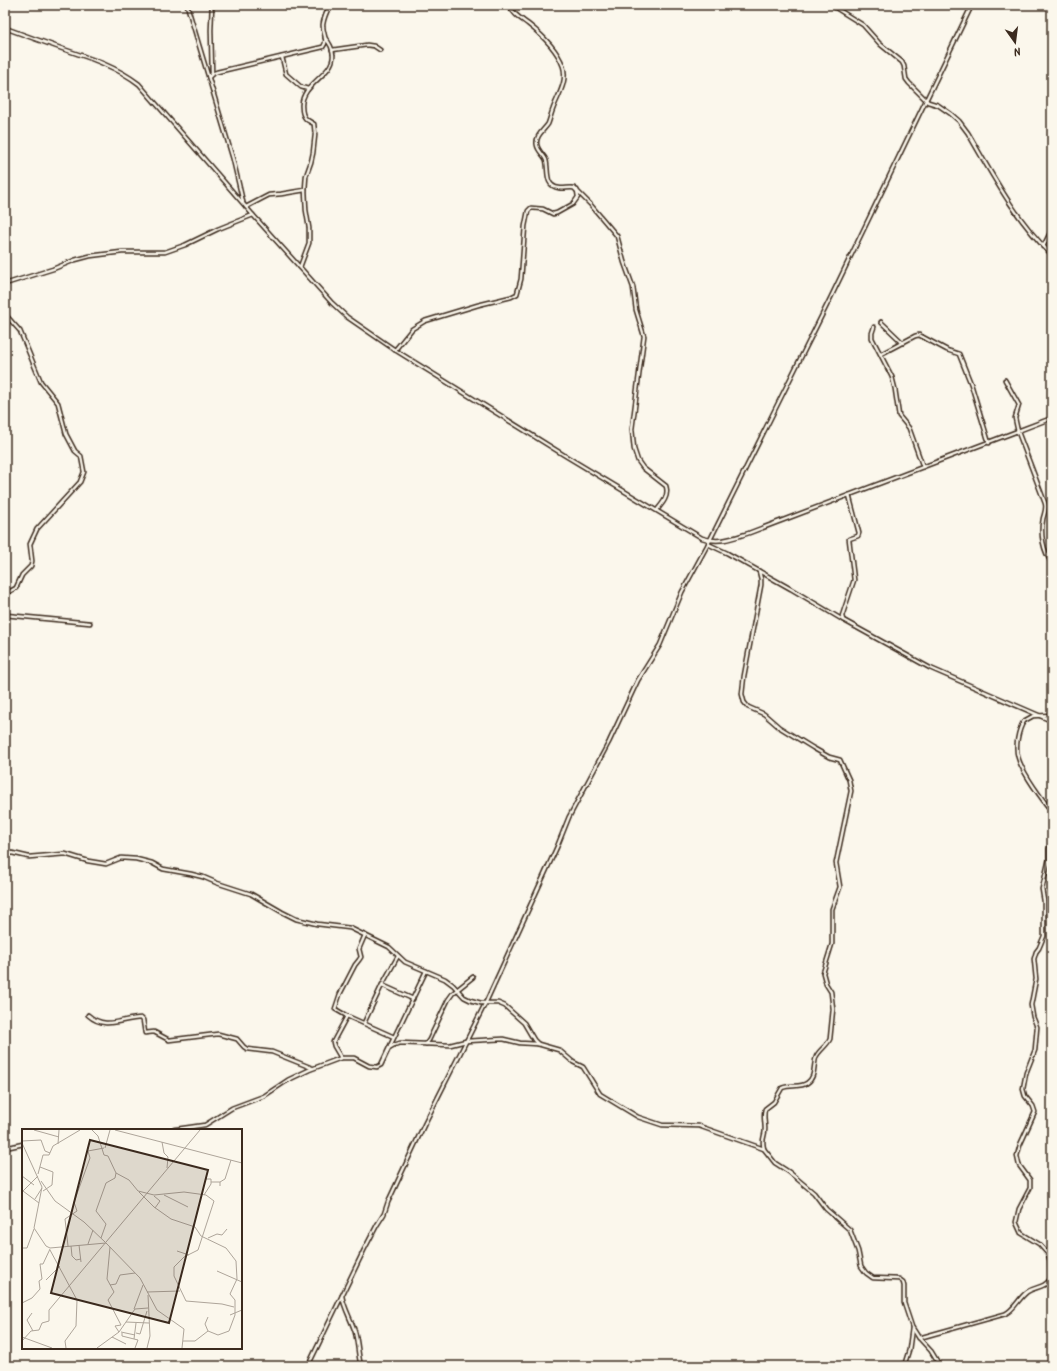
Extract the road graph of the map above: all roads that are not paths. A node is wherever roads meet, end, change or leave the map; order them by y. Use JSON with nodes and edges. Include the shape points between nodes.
{"nodes":[{"id":1,"x":187,"y":5,"type":"edge"},
{"id":2,"x":212,"y":5,"type":"edge"},
{"id":3,"x":330,"y":5,"type":"edge"},
{"id":4,"x":509,"y":5,"type":"edge"},
{"id":5,"x":831,"y":5,"type":"edge"},
{"id":6,"x":972,"y":5,"type":"edge"},
{"id":7,"x":5,"y":28,"type":"edge"},
{"id":8,"x":325,"y":38,"type":"junction"},
{"id":9,"x":332,"y":50,"type":"junction"},
{"id":10,"x":380,"y":50,"type":"dead end"},
{"id":11,"x":282,"y":57,"type":"junction"},
{"id":12,"x":212,"y":74,"type":"junction"},
{"id":13,"x":208,"y":77,"type":"junction"},
{"id":14,"x":301,"y":87,"type":"junction"},
{"id":15,"x":308,"y":89,"type":"junction"},
{"id":16,"x":303,"y":97,"type":"junction"},
{"id":17,"x":926,"y":99,"type":"junction"},
{"id":18,"x":305,"y":190,"type":"junction"},
{"id":19,"x":577,"y":190,"type":"junction"},
{"id":20,"x":243,"y":202,"type":"junction"},
{"id":21,"x":246,"y":207,"type":"junction"},
{"id":22,"x":253,"y":215,"type":"junction"},
{"id":23,"x":1052,"y":229,"type":"edge"},
{"id":24,"x":1043,"y":247,"type":"junction"},
{"id":25,"x":1052,"y":256,"type":"edge"},
{"id":26,"x":300,"y":267,"type":"junction"},
{"id":27,"x":5,"y":284,"type":"edge"},
{"id":28,"x":5,"y":314,"type":"edge"},
{"id":29,"x":881,"y":322,"type":"dead end"},
{"id":30,"x":874,"y":327,"type":"dead end"},
{"id":31,"x":903,"y":343,"type":"junction"},
{"id":32,"x":395,"y":350,"type":"junction"},
{"id":33,"x":881,"y":354,"type":"junction"},
{"id":34,"x":1006,"y":380,"type":"dead end"},
{"id":35,"x":1052,"y":418,"type":"edge"},
{"id":36,"x":1018,"y":432,"type":"junction"},
{"id":37,"x":989,"y":443,"type":"junction"},
{"id":38,"x":923,"y":467,"type":"junction"},
{"id":39,"x":849,"y":495,"type":"junction"},
{"id":40,"x":657,"y":510,"type":"junction"},
{"id":41,"x":709,"y":542,"type":"junction"},
{"id":42,"x":1052,"y":563,"type":"edge"},
{"id":43,"x":759,"y":571,"type":"junction"},
{"id":44,"x":5,"y":594,"type":"edge"},
{"id":45,"x":5,"y":615,"type":"edge"},
{"id":46,"x":843,"y":620,"type":"junction"},
{"id":47,"x":90,"y":623,"type":"dead end"},
{"id":48,"x":1052,"y":715,"type":"edge"},
{"id":49,"x":1038,"y":716,"type":"junction"},
{"id":50,"x":1052,"y":721,"type":"edge"},
{"id":51,"x":1052,"y":812,"type":"edge"},
{"id":52,"x":1052,"y":841,"type":"edge"},
{"id":53,"x":5,"y":854,"type":"edge"},
{"id":54,"x":365,"y":936,"type":"junction"},
{"id":55,"x":398,"y":956,"type":"junction"},
{"id":56,"x":426,"y":971,"type":"junction"},
{"id":57,"x":473,"y":977,"type":"dead end"},
{"id":58,"x":382,"y":985,"type":"junction"},
{"id":59,"x":458,"y":990,"type":"junction"},
{"id":60,"x":413,"y":999,"type":"junction"},
{"id":61,"x":486,"y":1002,"type":"junction"},
{"id":62,"x":88,"y":1015,"type":"dead end"},
{"id":63,"x":347,"y":1016,"type":"junction"},
{"id":64,"x":364,"y":1023,"type":"junction"},
{"id":65,"x":394,"y":1037,"type":"junction"},
{"id":66,"x":466,"y":1041,"type":"junction"},
{"id":67,"x":426,"y":1044,"type":"junction"},
{"id":68,"x":538,"y":1044,"type":"junction"},
{"id":69,"x":389,"y":1048,"type":"junction"},
{"id":70,"x":341,"y":1058,"type":"junction"},
{"id":71,"x":312,"y":1068,"type":"junction"},
{"id":72,"x":177,"y":1129,"type":"edge"},
{"id":73,"x":22,"y":1144,"type":"edge"},
{"id":74,"x":5,"y":1148,"type":"edge"},
{"id":75,"x":764,"y":1149,"type":"junction"},
{"id":76,"x":342,"y":1295,"type":"junction"},
{"id":77,"x":912,"y":1327,"type":"junction"},
{"id":78,"x":919,"y":1338,"type":"junction"},
{"id":79,"x":308,"y":1366,"type":"edge"},
{"id":80,"x":361,"y":1366,"type":"edge"},
{"id":81,"x":904,"y":1366,"type":"edge"},
{"id":82,"x":940,"y":1366,"type":"edge"}],
"edges":[{"from":1,"to":13,"type":"street"},
{"from":2,"to":12,"type":"street"},
{"from":3,"to":8,"type":"street","via":[[323,25]]},
{"from":4,"to":19,"type":"street","via":[[513,13],[554,49],[562,64],[562,90],[549,121],[537,139],[537,145],[546,161],[547,176],[551,183],[558,188],[572,187]]},
{"from":5,"to":17,"type":"street","via":[[860,22],[880,44],[899,59],[904,66],[907,81]]},
{"from":6,"to":17,"type":"street"},
{"from":7,"to":20,"type":"street","via":[[93,60],[130,77]]},
{"from":8,"to":9,"type":"street"},
{"from":8,"to":11,"type":"street","via":[[322,47]]},
{"from":9,"to":10,"type":"street","via":[[368,44]]},
{"from":9,"to":15,"type":"street","via":[[330,65]]},
{"from":11,"to":12,"type":"street"},
{"from":11,"to":14,"type":"street","via":[[286,74]]},
{"from":12,"to":13,"type":"street"},
{"from":13,"to":20,"type":"street"},
{"from":14,"to":15,"type":"street"},
{"from":14,"to":16,"type":"street"},
{"from":15,"to":16,"type":"street"},
{"from":16,"to":18,"type":"street","via":[[303,115],[314,124],[315,130],[312,162],[306,176]]},
{"from":17,"to":24,"type":"street","via":[[944,108],[963,126],[1013,209]]},
{"from":17,"to":41,"type":"street"},
{"from":18,"to":21,"type":"street","via":[[269,195]]},
{"from":18,"to":26,"type":"street","via":[[309,238]]},
{"from":19,"to":32,"type":"street","via":[[578,196],[573,204],[557,213],[536,208],[528,211],[521,279],[514,296],[425,321],[412,329]]},
{"from":19,"to":40,"type":"street","via":[[617,236],[634,290],[636,310],[644,336],[632,436],[640,465],[666,486],[666,497]]},
{"from":20,"to":21,"type":"street"},
{"from":21,"to":22,"type":"street"},
{"from":22,"to":26,"type":"street"},
{"from":22,"to":27,"type":"street","via":[[165,252],[122,252],[90,256]]},
{"from":23,"to":24,"type":"street"},
{"from":24,"to":25,"type":"street"},
{"from":26,"to":32,"type":"street","via":[[347,317]]},
{"from":28,"to":44,"type":"street","via":[[20,331],[41,382],[58,403],[66,434],[75,451],[81,456],[84,472],[80,482],[37,528],[30,544],[31,566],[22,575],[16,588]]},
{"from":29,"to":31,"type":"street"},
{"from":30,"to":33,"type":"street","via":[[872,335]]},
{"from":31,"to":33,"type":"street"},
{"from":31,"to":37,"type":"street","via":[[921,335],[959,354]]},
{"from":32,"to":40,"type":"street"},
{"from":33,"to":38,"type":"street","via":[[894,383],[899,416],[909,428]]},
{"from":34,"to":36,"type":"street","via":[[1019,405],[1015,418]]},
{"from":35,"to":36,"type":"street"},
{"from":36,"to":37,"type":"street"},
{"from":36,"to":42,"type":"street","via":[[1045,503],[1042,521],[1043,542],[1045,552]]},
{"from":37,"to":38,"type":"street"},
{"from":38,"to":39,"type":"street"},
{"from":39,"to":41,"type":"street","via":[[734,538]]},
{"from":39,"to":46,"type":"street","via":[[859,533],[850,539],[854,580],[842,616]]},
{"from":40,"to":41,"type":"street"},
{"from":41,"to":43,"type":"street"},
{"from":41,"to":61,"type":"street","via":[[682,592],[660,645],[638,680],[569,817]]},
{"from":43,"to":46,"type":"street"},
{"from":43,"to":75,"type":"street","via":[[761,585],[744,676],[744,702],[813,748],[840,760],[851,791],[836,864],[840,887],[832,909],[832,944],[824,973],[831,992],[833,1009],[830,1039],[817,1056],[810,1080],[806,1084],[782,1088],[774,1102],[765,1109],[765,1130],[762,1140]]},
{"from":45,"to":47,"type":"street"},
{"from":46,"to":49,"type":"street","via":[[930,668]]},
{"from":48,"to":49,"type":"street"},
{"from":49,"to":50,"type":"street"},
{"from":49,"to":51,"type":"street","via":[[1026,720],[1021,725],[1018,754],[1030,782]]},
{"from":52,"to":78,"type":"street","via":[[1042,889],[1044,936],[1034,959],[1036,979],[1031,1005],[1037,1026],[1036,1050],[1026,1073],[1023,1089],[1035,1112],[1017,1156],[1019,1165],[1030,1183],[1016,1222],[1021,1233],[1040,1244],[1048,1254],[1051,1278],[1043,1286],[1027,1292],[1013,1309],[1005,1314]]},
{"from":53,"to":54,"type":"street","via":[[30,857],[65,854],[106,864],[121,858],[136,859],[163,869],[203,877],[251,894],[296,919],[350,928]]},
{"from":54,"to":55,"type":"street","via":[[388,947]]},
{"from":54,"to":63,"type":"street","via":[[359,949],[359,960],[336,1004],[336,1009]]},
{"from":55,"to":56,"type":"street"},
{"from":55,"to":58,"type":"street"},
{"from":56,"to":59,"type":"street","via":[[445,979]]},
{"from":56,"to":60,"type":"street"},
{"from":57,"to":59,"type":"street"},
{"from":58,"to":60,"type":"street"},
{"from":58,"to":64,"type":"street"},
{"from":59,"to":61,"type":"street","via":[[470,1000]]},
{"from":59,"to":67,"type":"street","via":[[448,1000]]},
{"from":60,"to":65,"type":"street"},
{"from":61,"to":66,"type":"street"},
{"from":61,"to":68,"type":"street","via":[[508,1007],[524,1023]]},
{"from":62,"to":71,"type":"street","via":[[97,1022],[106,1023],[141,1018],[145,1033],[154,1032],[169,1040],[223,1034],[237,1039],[246,1049],[272,1052]]},
{"from":63,"to":64,"type":"street"},
{"from":63,"to":70,"type":"street","via":[[334,1042]]},
{"from":64,"to":65,"type":"street"},
{"from":65,"to":69,"type":"street"},
{"from":66,"to":67,"type":"street","via":[[450,1045]]},
{"from":66,"to":68,"type":"street","via":[[503,1039]]},
{"from":66,"to":76,"type":"street","via":[[384,1214]]},
{"from":67,"to":69,"type":"street","via":[[400,1044]]},
{"from":68,"to":75,"type":"street","via":[[562,1052],[583,1067],[600,1094],[638,1117],[662,1125],[699,1126]]},
{"from":69,"to":70,"type":"street","via":[[383,1062],[377,1067],[354,1058]]},
{"from":70,"to":71,"type":"street"},
{"from":71,"to":72,"type":"street","via":[[264,1096],[232,1108],[205,1125]]},
{"from":73,"to":74,"type":"street"},
{"from":75,"to":77,"type":"street","via":[[775,1163],[814,1193],[826,1209],[850,1230],[861,1266],[866,1273],[873,1278],[902,1280],[904,1303]]},
{"from":76,"to":79,"type":"street"},
{"from":76,"to":80,"type":"street","via":[[354,1331]]},
{"from":77,"to":78,"type":"street"},
{"from":77,"to":81,"type":"street"},
{"from":78,"to":82,"type":"street","via":[[930,1349]]}]}
